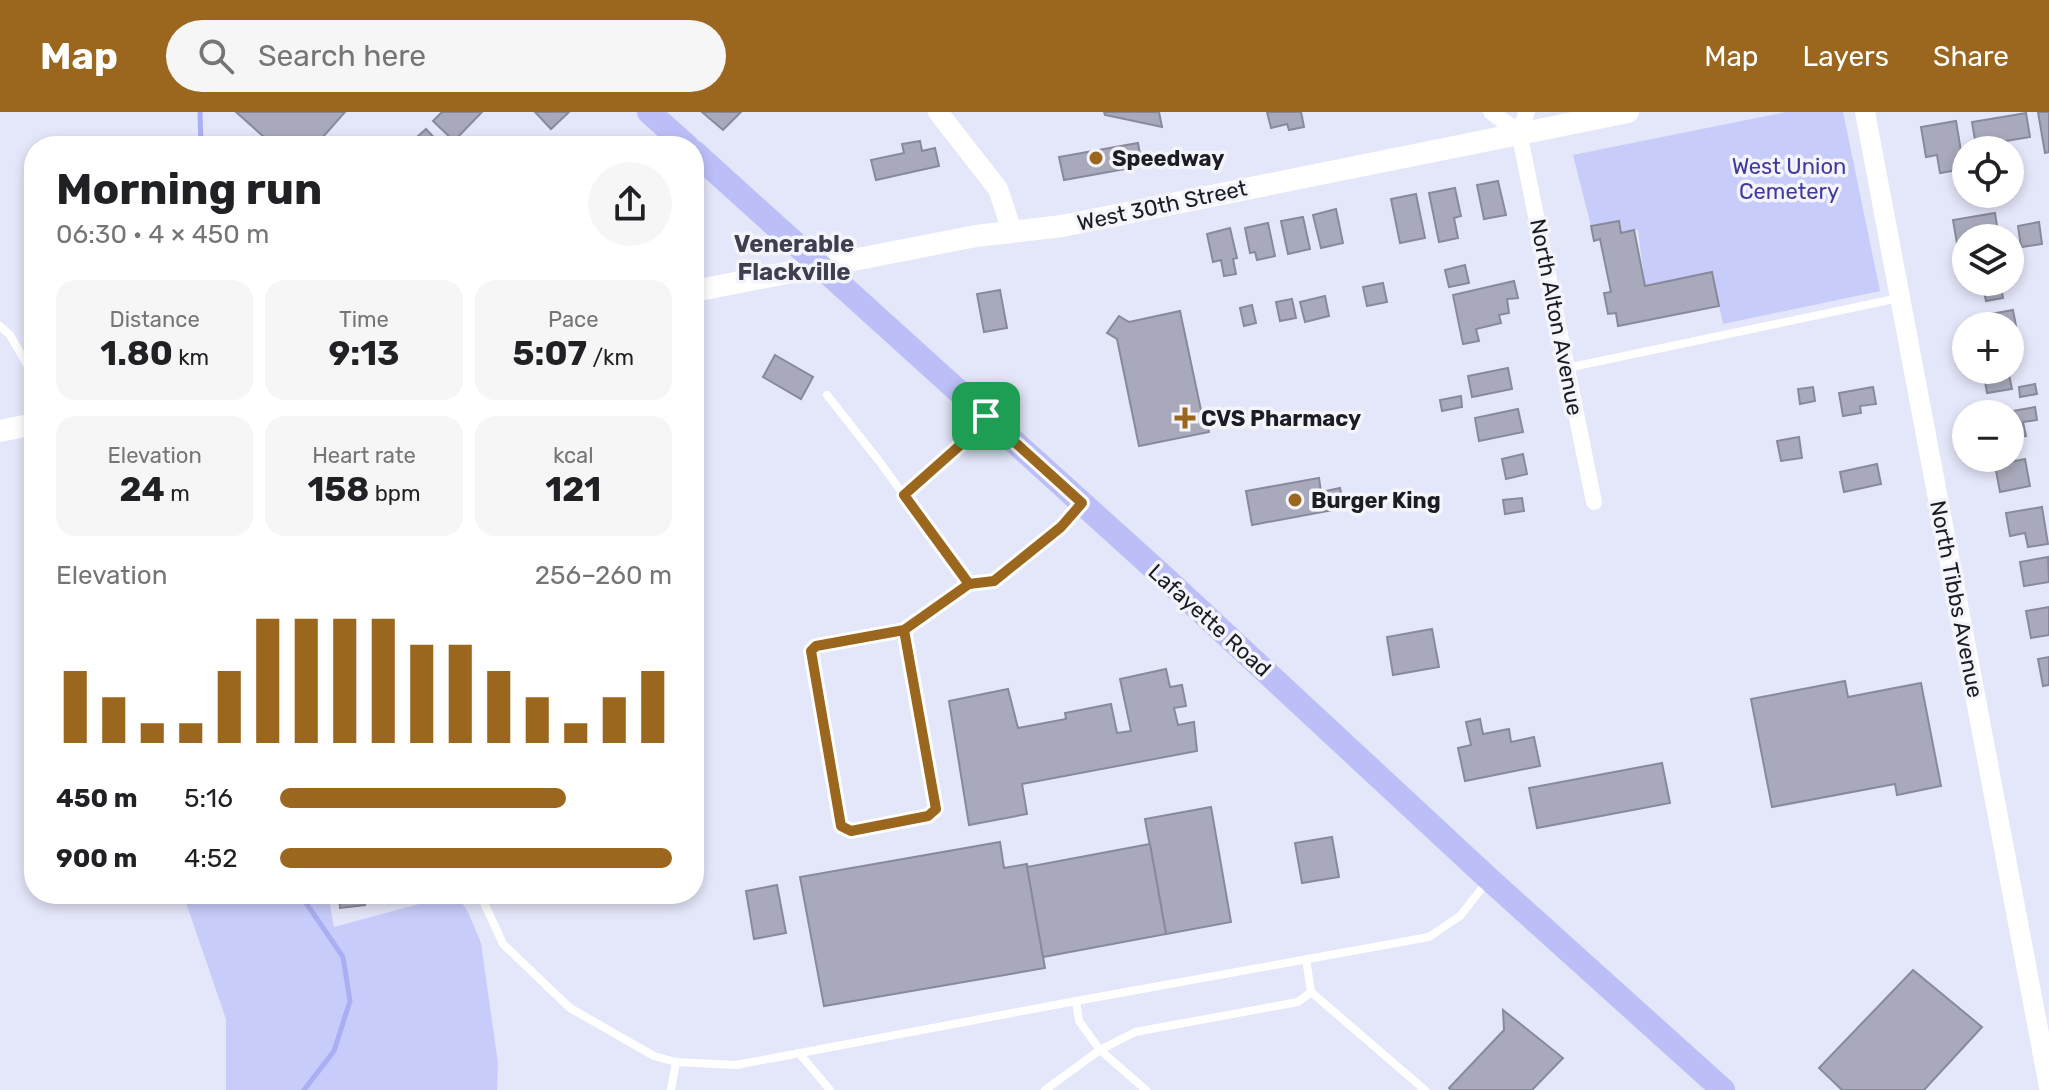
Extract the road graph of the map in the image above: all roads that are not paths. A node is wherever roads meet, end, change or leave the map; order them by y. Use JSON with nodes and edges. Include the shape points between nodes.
{"nodes":[{"id":1,"x":649,"y":112,"type":"edge"},
{"id":2,"x":938,"y":112,"type":"edge"},
{"id":3,"x":1491,"y":112,"type":"edge"},
{"id":4,"x":1628,"y":112,"type":"edge"},
{"id":5,"x":1865,"y":112,"type":"edge"},
{"id":6,"x":1523,"y":122,"type":"edge"},
{"id":7,"x":676,"y":136,"type":"edge"},
{"id":8,"x":704,"y":161,"type":"edge"},
{"id":9,"x":1012,"y":231,"type":"junction"},
{"id":10,"x":819,"y":265,"type":"junction"},
{"id":11,"x":704,"y":289,"type":"edge"},
{"id":12,"x":1900,"y":298,"type":"junction"},
{"id":13,"x":0,"y":326,"type":"edge"},
{"id":14,"x":24,"y":360,"type":"edge"},
{"id":15,"x":1567,"y":368,"type":"junction"},
{"id":16,"x":827,"y":395,"type":"dead end"},
{"id":17,"x":986,"y":416,"type":"junction"},
{"id":18,"x":24,"y":426,"type":"edge"},
{"id":19,"x":0,"y":431,"type":"edge"},
{"id":20,"x":904,"y":495,"type":"junction"},
{"id":21,"x":1594,"y":502,"type":"dead end"},
{"id":22,"x":1082,"y":503,"type":"junction"},
{"id":23,"x":969,"y":584,"type":"junction"},
{"id":24,"x":904,"y":630,"type":"junction"},
{"id":25,"x":1489,"y":879,"type":"junction"},
{"id":26,"x":485,"y":904,"type":"edge"},
{"id":27,"x":1306,"y":959,"type":"junction"},
{"id":28,"x":1311,"y":992,"type":"junction"},
{"id":29,"x":1076,"y":1001,"type":"junction"},
{"id":30,"x":1100,"y":1050,"type":"junction"},
{"id":31,"x":799,"y":1053,"type":"junction"},
{"id":32,"x":676,"y":1062,"type":"junction"},
{"id":33,"x":2049,"y":1087,"type":"edge"},
{"id":34,"x":671,"y":1090,"type":"edge"},
{"id":35,"x":830,"y":1090,"type":"edge"},
{"id":36,"x":1045,"y":1090,"type":"edge"},
{"id":37,"x":1146,"y":1090,"type":"edge"},
{"id":38,"x":1425,"y":1090,"type":"edge"},
{"id":39,"x":1723,"y":1090,"type":"edge"}],
"edges":[{"from":1,"to":7,"type":"main road"},
{"from":2,"to":9,"type":"street","via":[[998,189]]},
{"from":3,"to":6,"type":"street"},
{"from":4,"to":6,"type":"main road","name":"West 30th Street"},
{"from":5,"to":12,"type":"street","name":"North Tibbs Avenue"},
{"from":6,"to":9,"type":"main road","name":"West 30th Street","via":[[1062,226]]},
{"from":6,"to":15,"type":"street","name":"North Alton Avenue"},
{"from":8,"to":10,"type":"main road","name":"Lafayette Road"},
{"from":9,"to":10,"type":"main road","name":"West 30th Street"},
{"from":10,"to":11,"type":"main road","name":"West 30th Street"},
{"from":10,"to":17,"type":"main road","name":"Lafayette Road"},
{"from":12,"to":15,"type":"lane"},
{"from":12,"to":33,"type":"street","name":"North Tibbs Avenue"},
{"from":13,"to":14,"type":"lane"},
{"from":15,"to":21,"type":"street","name":"North Alton Avenue"},
{"from":16,"to":20,"type":"lane"},
{"from":17,"to":20,"type":"lane"},
{"from":17,"to":22,"type":"main road","name":"Lafayette Road"},
{"from":18,"to":19,"type":"main road"},
{"from":20,"to":23,"type":"lane"},
{"from":22,"to":23,"type":"lane","via":[[1061,527],[994,581]]},
{"from":22,"to":25,"type":"main road","name":"Lafayette Road"},
{"from":23,"to":24,"type":"lane"},
{"from":24,"to":24,"type":"lane","via":[[811,651],[841,826],[851,831],[928,816],[936,809]]},
{"from":25,"to":27,"type":"lane","via":[[1460,916],[1429,937]]},
{"from":25,"to":39,"type":"main road","name":"Lafayette Road"},
{"from":26,"to":32,"type":"lane","via":[[503,944],[570,1008],[654,1056]]},
{"from":27,"to":28,"type":"lane"},
{"from":27,"to":29,"type":"lane"},
{"from":28,"to":30,"type":"lane","via":[[1298,1002],[1135,1032]]},
{"from":28,"to":38,"type":"lane"},
{"from":29,"to":30,"type":"lane","via":[[1079,1021]]},
{"from":29,"to":31,"type":"lane"},
{"from":30,"to":36,"type":"lane"},
{"from":30,"to":37,"type":"lane"},
{"from":31,"to":32,"type":"lane","via":[[736,1065]]},
{"from":31,"to":35,"type":"lane"},
{"from":32,"to":34,"type":"lane"}]}
